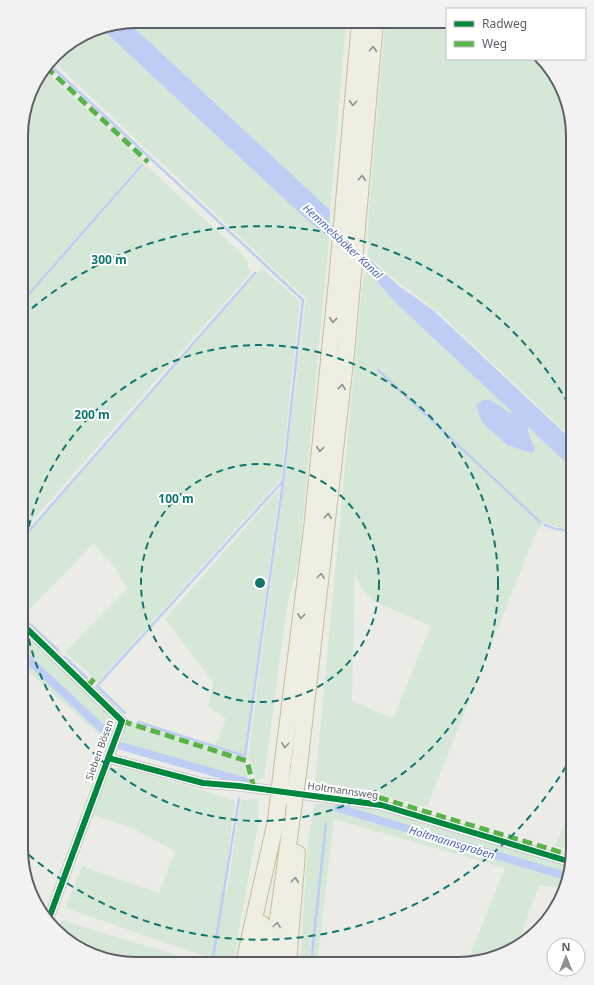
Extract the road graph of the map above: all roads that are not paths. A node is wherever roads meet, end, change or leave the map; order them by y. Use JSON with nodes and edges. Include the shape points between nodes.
{"nodes":[{"id":1,"x":359,"y":28,"type":"edge"},
{"id":2,"x":374,"y":28,"type":"edge"},
{"id":3,"x":28,"y":630,"type":"edge"},
{"id":4,"x":108,"y":758,"type":"junction"},
{"id":5,"x":298,"y":802,"type":"junction"},
{"id":6,"x":276,"y":821,"type":"junction"},
{"id":7,"x":565,"y":860,"type":"edge"},
{"id":8,"x":50,"y":915,"type":"edge"},
{"id":9,"x":245,"y":957,"type":"edge"},
{"id":10,"x":258,"y":957,"type":"edge"},
{"id":11,"x":273,"y":957,"type":"edge"},
{"id":12,"x":288,"y":957,"type":"edge"}],
"edges":[{"from":1,"to":6,"type":"highway","one_way":true,"bridge":true,"via":[[312,529]]},
{"from":5,"to":2,"type":"highway","one_way":true,"bridge":true,"via":[[351,295]]},
{"from":3,"to":4,"type":"street","name":"Sieben Bösen","via":[[122,721]]},
{"from":4,"to":7,"type":"street","name":"Holtmannsweg","via":[[203,783],[381,805]]},
{"from":4,"to":8,"type":"street","name":"Sieben Bösen"},
{"from":11,"to":5,"type":"highway","one_way":true},
{"from":12,"to":5,"type":"highway","one_way":true},
{"from":6,"to":9,"type":"highway"},
{"from":6,"to":10,"type":"highway"}]}
